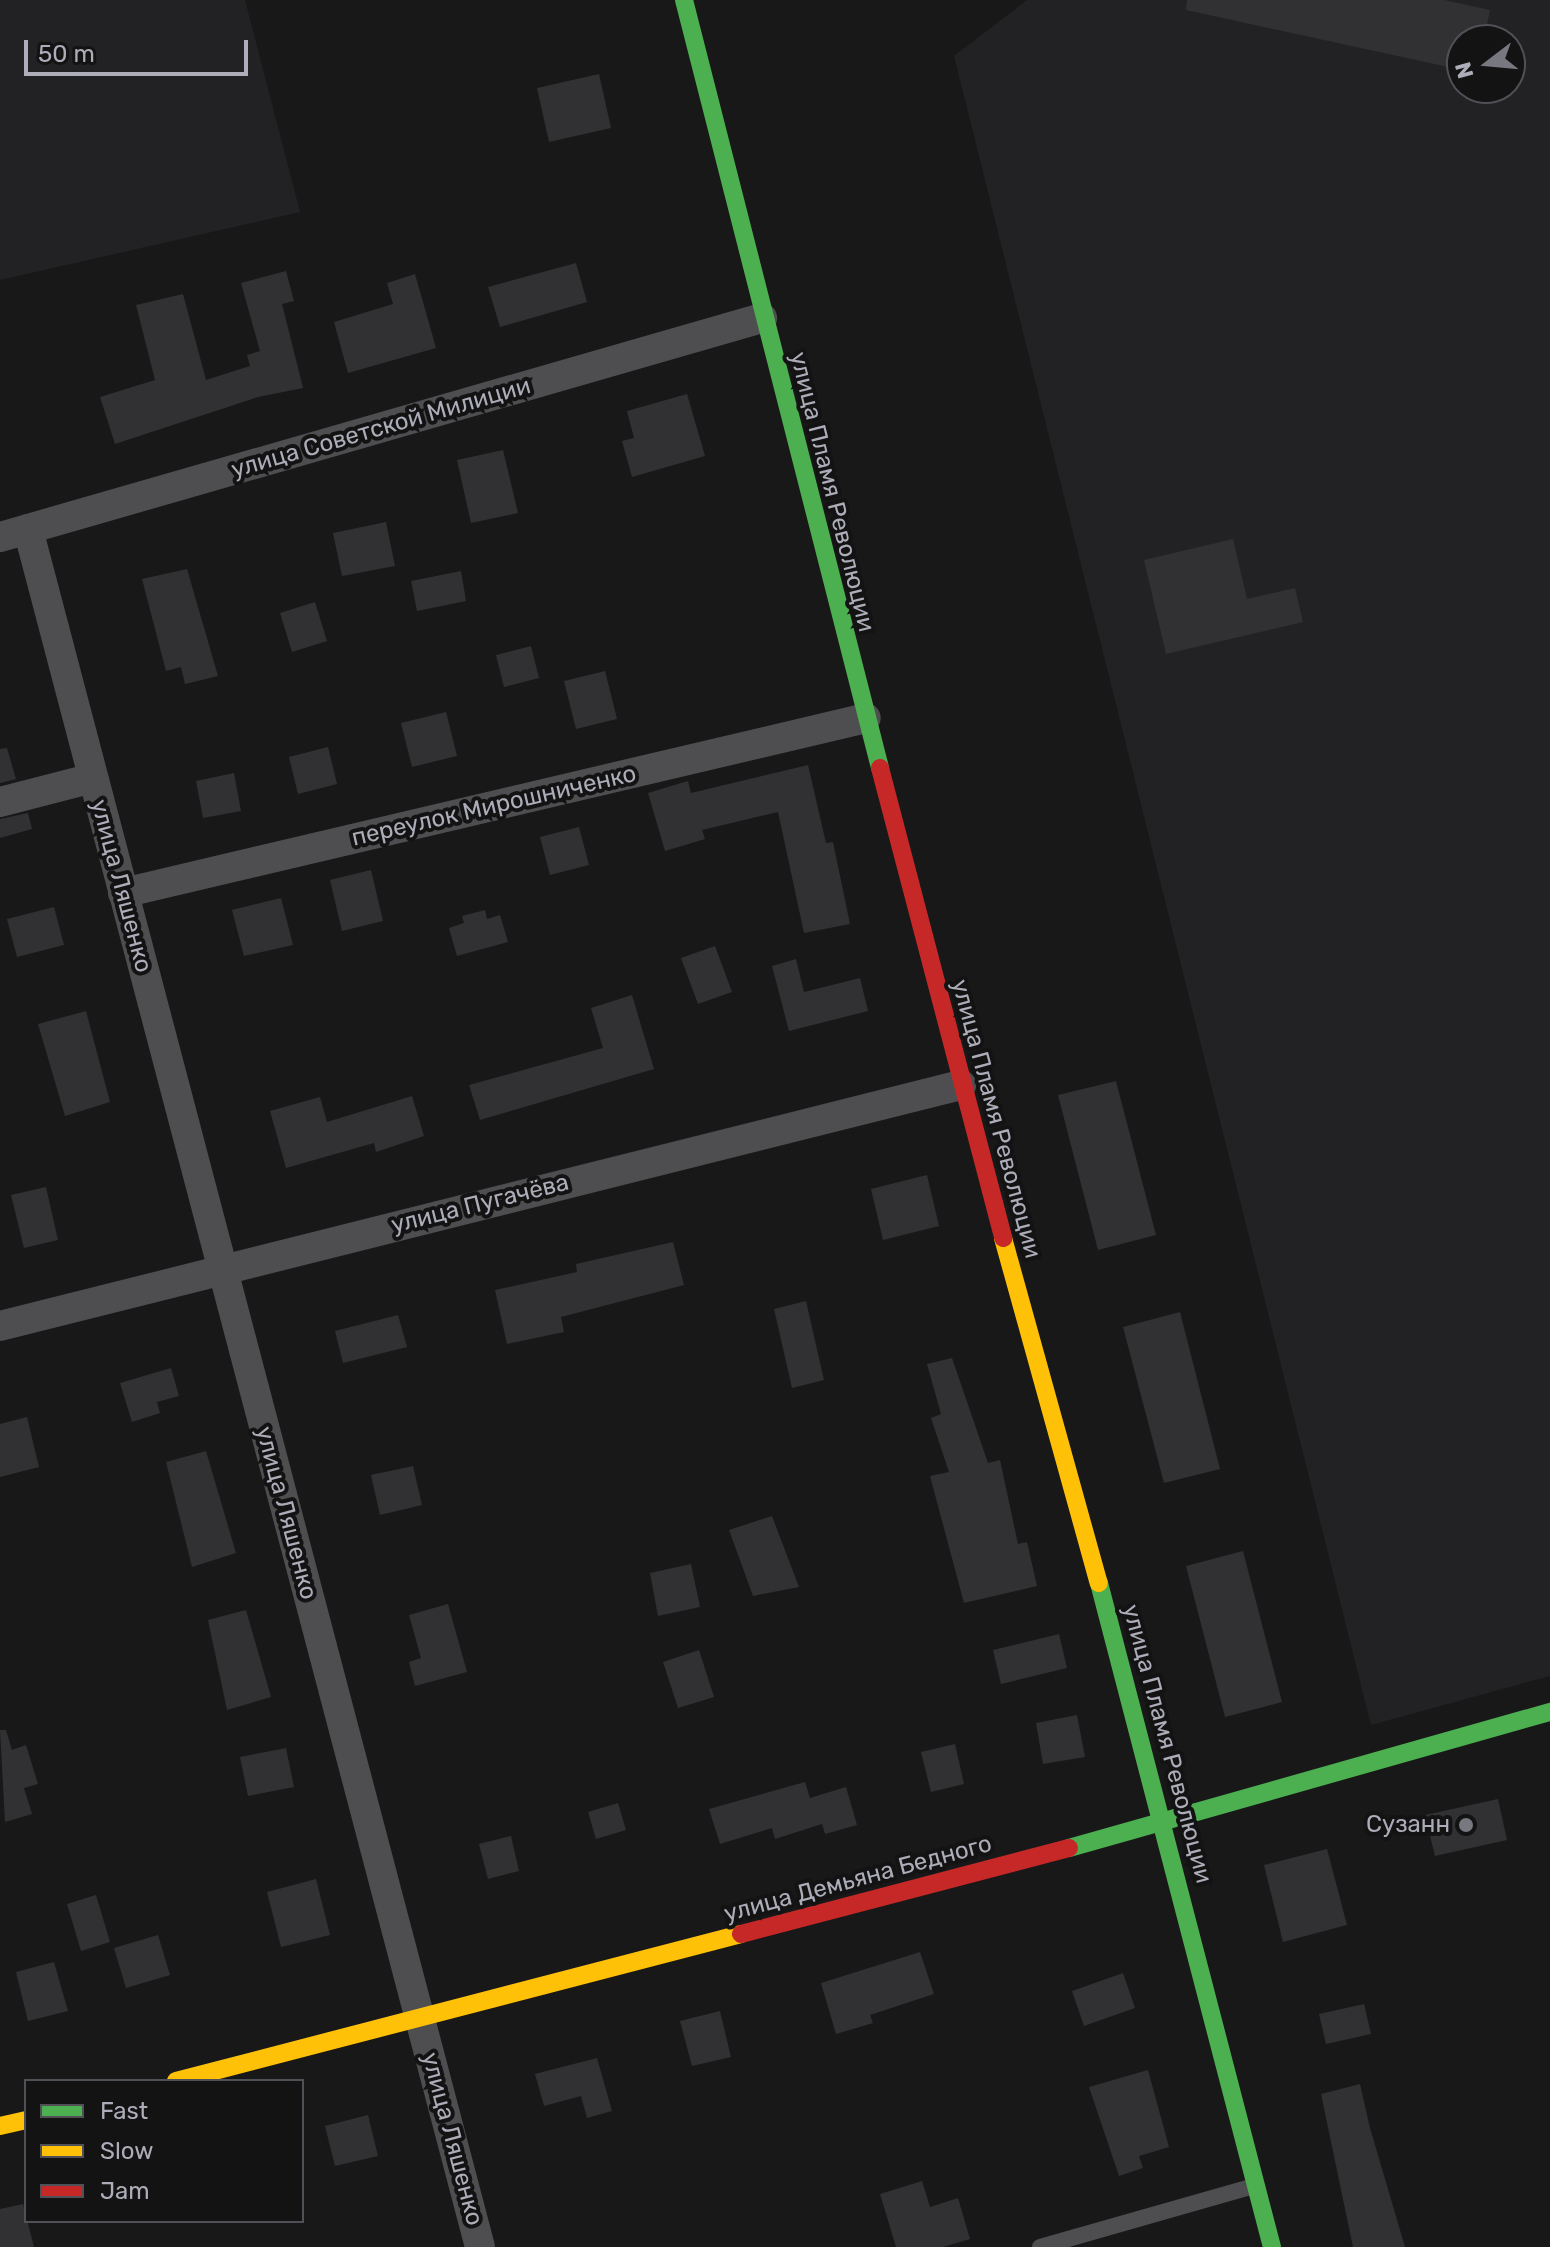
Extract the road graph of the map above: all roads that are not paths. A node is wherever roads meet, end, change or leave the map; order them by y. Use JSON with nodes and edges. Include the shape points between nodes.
{"nodes":[{"id":1,"x":684,"y":0,"type":"edge"},
{"id":2,"x":762,"y":318,"type":"junction"},
{"id":3,"x":14,"y":533,"type":"edge"},
{"id":4,"x":866,"y":718,"type":"junction"},
{"id":5,"x":93,"y":778,"type":"junction"},
{"id":6,"x":0,"y":802,"type":"edge"},
{"id":7,"x":123,"y":893,"type":"junction"},
{"id":8,"x":961,"y":1085,"type":"junction"},
{"id":9,"x":221,"y":1268,"type":"junction"},
{"id":10,"x":0,"y":1326,"type":"edge"},
{"id":11,"x":1550,"y":1712,"type":"edge"},
{"id":12,"x":1165,"y":1823,"type":"junction"},
{"id":13,"x":420,"y":2018,"type":"junction"},
{"id":14,"x":184,"y":2079,"type":"edge"},
{"id":15,"x":24,"y":2120,"type":"edge"},
{"id":16,"x":0,"y":2126,"type":"edge"},
{"id":17,"x":1257,"y":2185,"type":"junction"},
{"id":18,"x":480,"y":2247,"type":"edge"},
{"id":19,"x":1040,"y":2247,"type":"edge"},
{"id":20,"x":1272,"y":2247,"type":"edge"}],
"edges":[{"from":1,"to":2,"type":"street","name":"улица Пламя Революции"},
{"from":2,"to":3,"type":"street","name":"улица Советской Милиции"},
{"from":2,"to":4,"type":"street","name":"улица Пламя Революции"},
{"from":3,"to":5,"type":"street","name":"улица Ляшенко"},
{"from":4,"to":7,"type":"street","name":"переулок Мирошниченко"},
{"from":4,"to":8,"type":"street","name":"улица Пламя Революции"},
{"from":5,"to":6,"type":"street","name":"улица Ляшенко"},
{"from":5,"to":7,"type":"street","name":"улица Ляшенко"},
{"from":7,"to":9,"type":"street","name":"улица Ляшенко"},
{"from":8,"to":9,"type":"street","name":"улица Пугачёва"},
{"from":8,"to":12,"type":"street","name":"улица Пламя Революции"},
{"from":9,"to":10,"type":"street","name":"улица Пугачёва"},
{"from":9,"to":13,"type":"street","name":"улица Ляшенко"},
{"from":11,"to":12,"type":"street","name":"улица Демьяна Бедного"},
{"from":12,"to":13,"type":"street","name":"улица Демьяна Бедного"},
{"from":12,"to":17,"type":"street","name":"улица Пламя Революции"},
{"from":13,"to":14,"type":"street","name":"улица Демьяна Бедного"},
{"from":13,"to":18,"type":"street","name":"улица Ляшенко"},
{"from":15,"to":16,"type":"street"},
{"from":17,"to":19,"type":"lane"},
{"from":17,"to":20,"type":"street","name":"улица Пламя Революции"}]}
